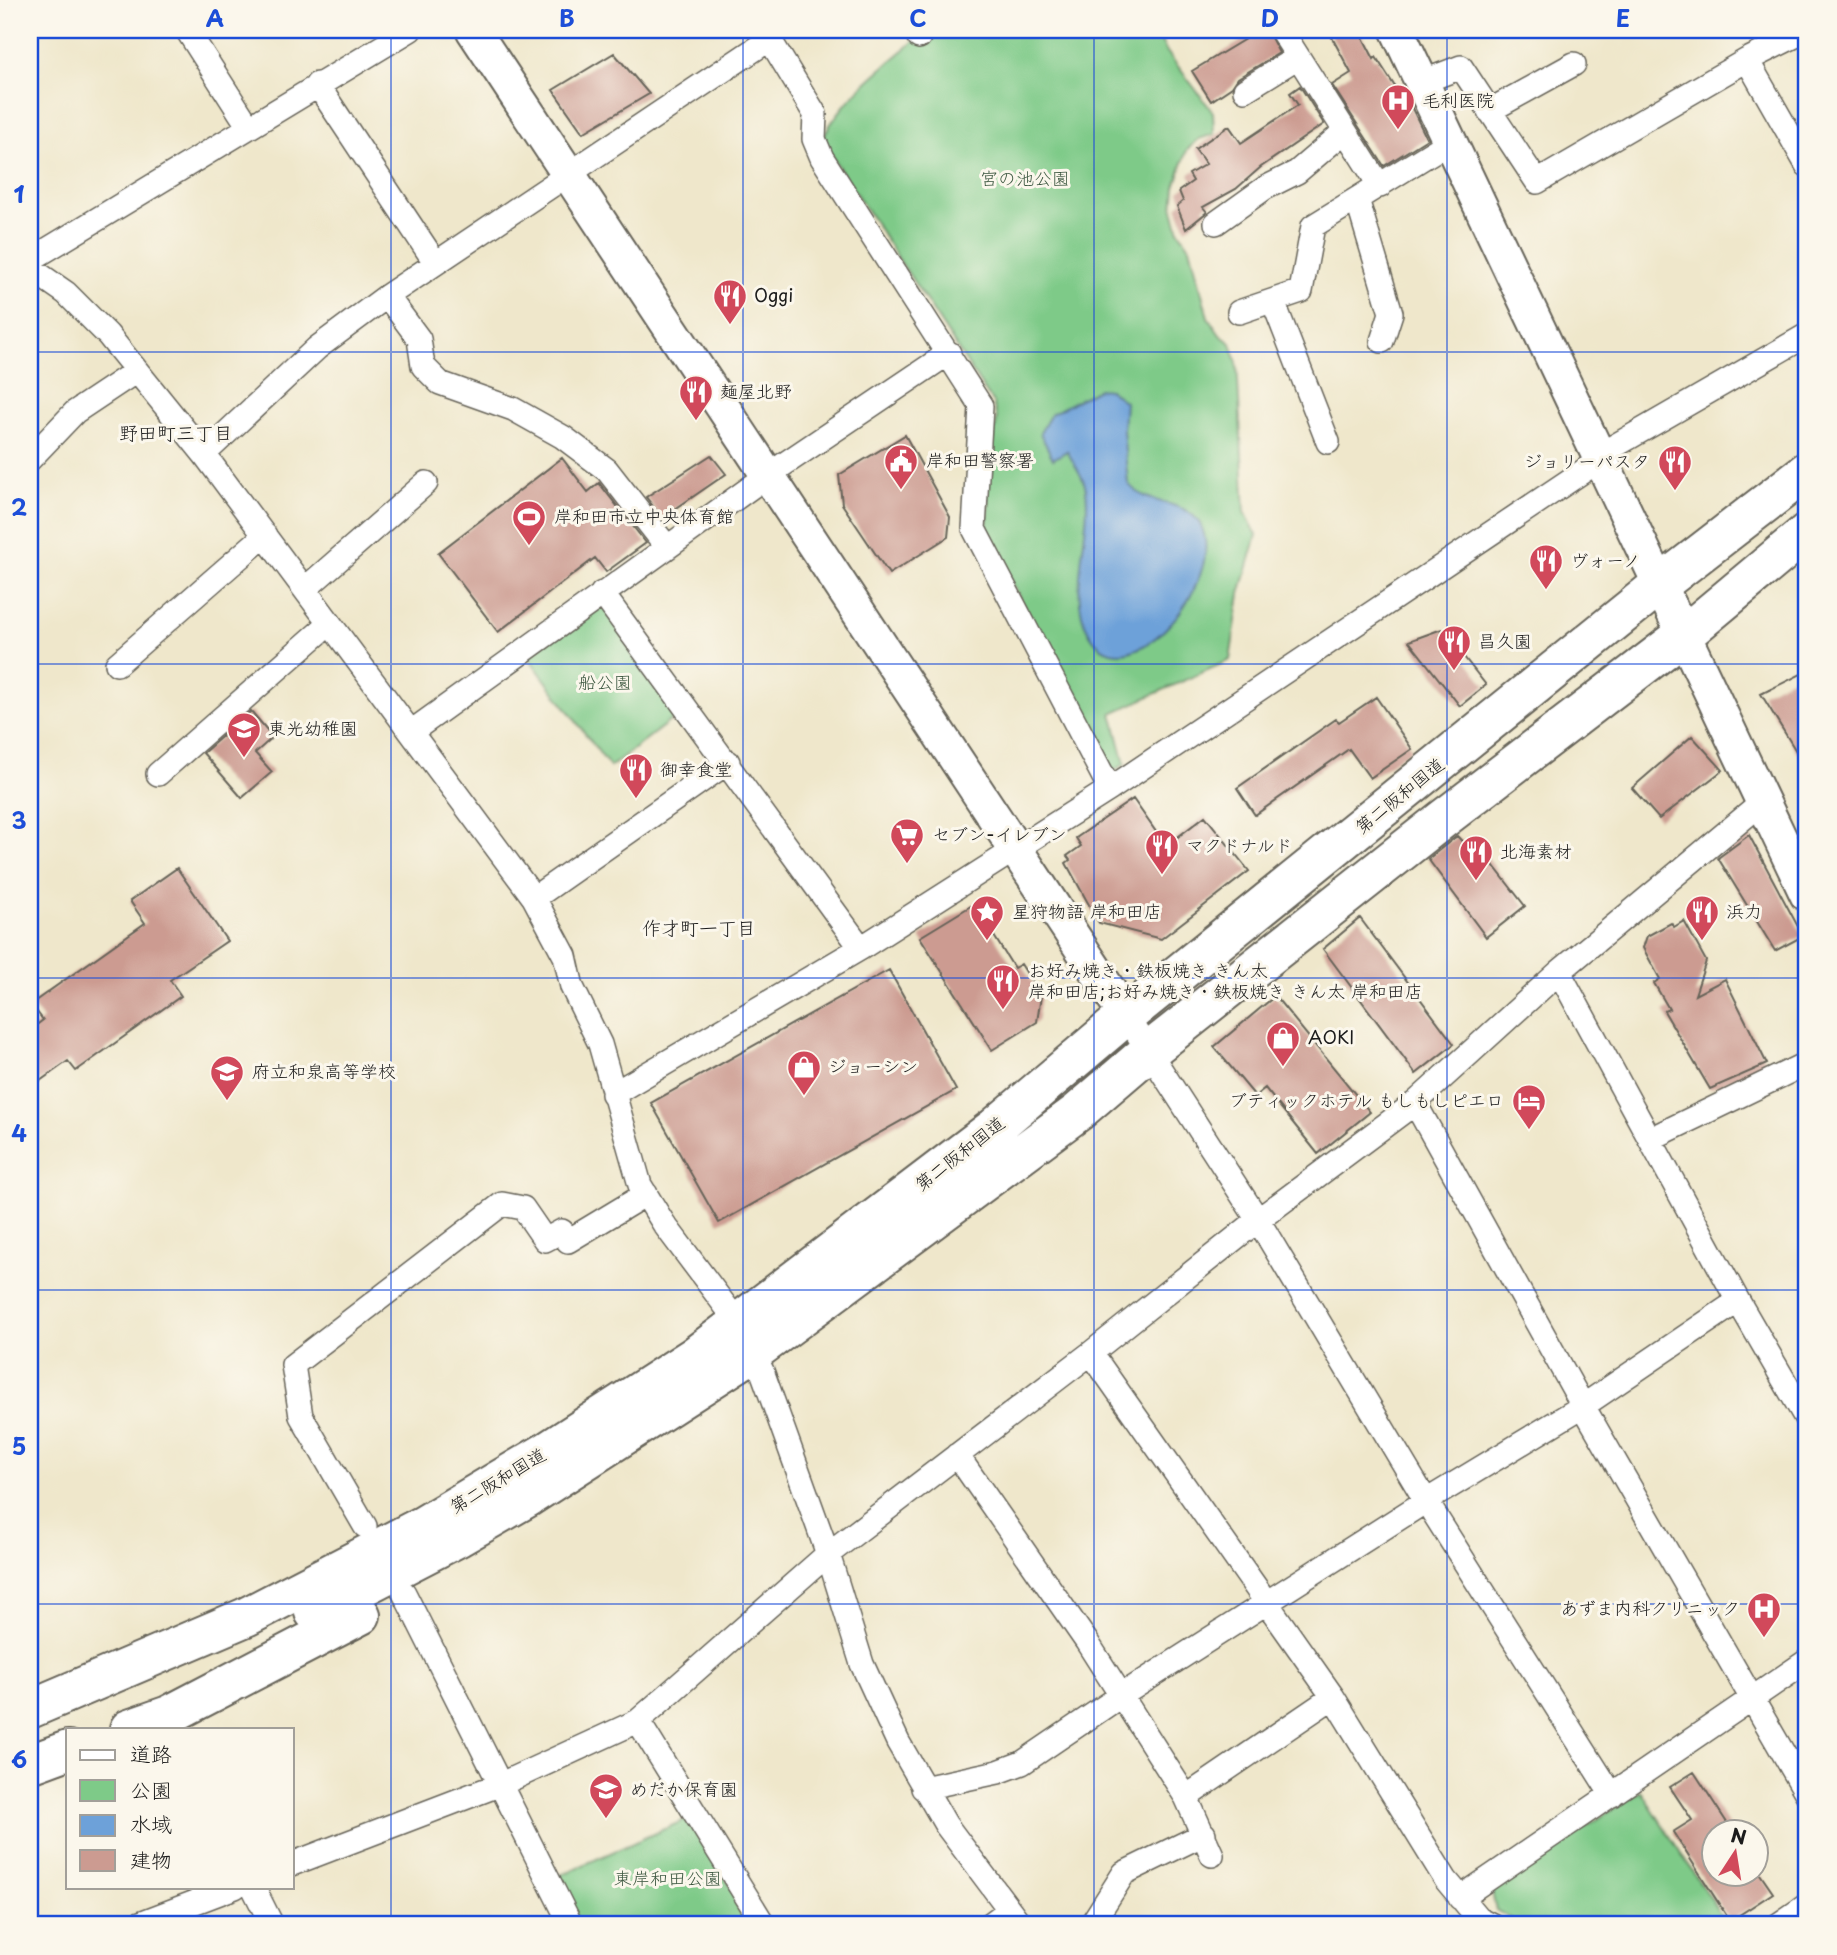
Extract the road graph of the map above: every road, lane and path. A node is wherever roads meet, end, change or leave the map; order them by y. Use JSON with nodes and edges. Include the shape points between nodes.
{"nodes":[{"id":1,"x":187,"y":30,"type":"edge"},
{"id":2,"x":410,"y":30,"type":"edge"},
{"id":3,"x":473,"y":30,"type":"edge"},
{"id":4,"x":1280,"y":30,"type":"edge"},
{"id":5,"x":1397,"y":30,"type":"edge"},
{"id":6,"x":1807,"y":30,"type":"edge"},
{"id":7,"x":767,"y":34,"type":"edge"},
{"id":8,"x":1298,"y":57,"type":"junction"},
{"id":9,"x":1748,"y":60,"type":"junction"},
{"id":10,"x":1574,"y":64,"type":"dead end"},
{"id":11,"x":1422,"y":82,"type":"junction"},
{"id":12,"x":317,"y":84,"type":"junction"},
{"id":13,"x":1245,"y":90,"type":"dead end"},
{"id":14,"x":1489,"y":111,"type":"junction"},
{"id":15,"x":249,"y":127,"type":"junction"},
{"id":16,"x":1345,"y":131,"type":"junction"},
{"id":17,"x":1449,"y":142,"type":"junction"},
{"id":18,"x":1807,"y":165,"type":"edge"},
{"id":19,"x":569,"y":174,"type":"junction"},
{"id":20,"x":1380,"y":186,"type":"junction"},
{"id":21,"x":1357,"y":199,"type":"junction"},
{"id":22,"x":1216,"y":223,"type":"dead end"},
{"id":23,"x":30,"y":260,"type":"edge"},
{"id":24,"x":435,"y":262,"type":"junction"},
{"id":25,"x":30,"y":268,"type":"edge"},
{"id":26,"x":387,"y":296,"type":"junction"},
{"id":27,"x":1272,"y":300,"type":"junction"},
{"id":28,"x":1240,"y":312,"type":"dead end"},
{"id":29,"x":1807,"y":335,"type":"edge"},
{"id":30,"x":1382,"y":341,"type":"dead end"},
{"id":31,"x":949,"y":353,"type":"junction"},
{"id":32,"x":135,"y":372,"type":"junction"},
{"id":33,"x":1328,"y":442,"type":"dead end"},
{"id":34,"x":204,"y":454,"type":"junction"},
{"id":35,"x":30,"y":459,"type":"edge"},
{"id":36,"x":1601,"y":460,"type":"junction"},
{"id":37,"x":1807,"y":471,"type":"edge"},
{"id":38,"x":768,"y":475,"type":"junction"},
{"id":39,"x":426,"y":483,"type":"dead end"},
{"id":40,"x":1807,"y":532,"type":"edge"},
{"id":41,"x":265,"y":535,"type":"junction"},
{"id":42,"x":667,"y":547,"type":"junction"},
{"id":43,"x":1662,"y":583,"type":"junction"},
{"id":44,"x":305,"y":589,"type":"junction"},
{"id":45,"x":602,"y":593,"type":"junction"},
{"id":46,"x":330,"y":623,"type":"junction"},
{"id":47,"x":1686,"y":633,"type":"junction"},
{"id":48,"x":117,"y":664,"type":"dead end"},
{"id":49,"x":411,"y":732,"type":"junction"},
{"id":50,"x":727,"y":762,"type":"junction"},
{"id":51,"x":158,"y":774,"type":"dead end"},
{"id":52,"x":1110,"y":789,"type":"junction"},
{"id":53,"x":1764,"y":801,"type":"junction"},
{"id":54,"x":1015,"y":848,"type":"junction"},
{"id":55,"x":1807,"y":895,"type":"edge"},
{"id":56,"x":534,"y":898,"type":"junction"},
{"id":57,"x":861,"y":948,"type":"junction"},
{"id":58,"x":1559,"y":972,"type":"junction"},
{"id":59,"x":1126,"y":1016,"type":"junction"},
{"id":60,"x":1148,"y":1052,"type":"junction"},
{"id":61,"x":1807,"y":1063,"type":"edge"},
{"id":62,"x":613,"y":1094,"type":"junction"},
{"id":63,"x":1415,"y":1103,"type":"junction"},
{"id":64,"x":1650,"y":1139,"type":"junction"},
{"id":65,"x":646,"y":1194,"type":"junction"},
{"id":66,"x":1258,"y":1220,"type":"junction"},
{"id":67,"x":1738,"y":1301,"type":"junction"},
{"id":68,"x":746,"y":1339,"type":"junction"},
{"id":69,"x":1091,"y":1353,"type":"junction"},
{"id":70,"x":701,"y":1370,"type":"junction"},
{"id":71,"x":1583,"y":1406,"type":"junction"},
{"id":72,"x":1807,"y":1420,"type":"edge"},
{"id":73,"x":957,"y":1455,"type":"junction"},
{"id":74,"x":1426,"y":1501,"type":"junction"},
{"id":75,"x":365,"y":1526,"type":"junction"},
{"id":76,"x":828,"y":1554,"type":"junction"},
{"id":77,"x":404,"y":1593,"type":"junction"},
{"id":78,"x":1267,"y":1604,"type":"junction"},
{"id":79,"x":1807,"y":1661,"type":"edge"},
{"id":80,"x":30,"y":1680,"type":"edge"},
{"id":81,"x":1122,"y":1695,"type":"junction"},
{"id":82,"x":1334,"y":1697,"type":"junction"},
{"id":83,"x":1751,"y":1698,"type":"junction"},
{"id":84,"x":30,"y":1709,"type":"edge"},
{"id":85,"x":638,"y":1721,"type":"junction"},
{"id":86,"x":173,"y":1722,"type":"edge"},
{"id":87,"x":135,"y":1728,"type":"edge"},
{"id":88,"x":30,"y":1735,"type":"edge"},
{"id":89,"x":66,"y":1751,"type":"edge"},
{"id":90,"x":30,"y":1764,"type":"edge"},
{"id":91,"x":501,"y":1783,"type":"junction"},
{"id":92,"x":923,"y":1788,"type":"junction"},
{"id":93,"x":1807,"y":1794,"type":"edge"},
{"id":94,"x":1612,"y":1795,"type":"junction"},
{"id":95,"x":1186,"y":1797,"type":"junction"},
{"id":96,"x":294,"y":1863,"type":"edge"},
{"id":97,"x":232,"y":1888,"type":"edge"},
{"id":98,"x":254,"y":1888,"type":"edge"},
{"id":99,"x":1460,"y":1898,"type":"junction"},
{"id":100,"x":1807,"y":1905,"type":"edge"},
{"id":101,"x":1014,"y":1918,"type":"edge"},
{"id":102,"x":135,"y":1925,"type":"edge"},
{"id":103,"x":272,"y":1925,"type":"edge"},
{"id":104,"x":571,"y":1925,"type":"edge"},
{"id":105,"x":764,"y":1925,"type":"edge"},
{"id":106,"x":989,"y":1925,"type":"edge"},
{"id":107,"x":1091,"y":1925,"type":"edge"},
{"id":108,"x":1492,"y":1925,"type":"edge"},
{"id":109,"x":1778,"y":1925,"type":"edge"}],
"edges":[{"from":1,"to":15,"type":"street"},
{"from":2,"to":12,"type":"street"},
{"from":3,"to":19,"type":"street"},
{"from":4,"to":8,"type":"street"},
{"from":5,"to":11,"type":"street"},
{"from":6,"to":9,"type":"street"},
{"from":7,"to":19,"type":"street"},
{"from":7,"to":31,"type":"street","via":[[815,114],[814,139],[822,158]]},
{"from":8,"to":13,"type":"street"},
{"from":8,"to":16,"type":"street"},
{"from":9,"to":14,"type":"street","via":[[1537,182]]},
{"from":9,"to":18,"type":"street"},
{"from":10,"to":14,"type":"street"},
{"from":11,"to":14,"type":"street","via":[[1461,67]]},
{"from":11,"to":17,"type":"street"},
{"from":12,"to":15,"type":"street"},
{"from":12,"to":24,"type":"street"},
{"from":15,"to":23,"type":"street"},
{"from":16,"to":20,"type":"street"},
{"from":16,"to":22,"type":"street","via":[[1297,172],[1265,188]]},
{"from":17,"to":20,"type":"street"},
{"from":17,"to":36,"type":"street"},
{"from":19,"to":24,"type":"street"},
{"from":19,"to":38,"type":"street"},
{"from":20,"to":21,"type":"street"},
{"from":21,"to":27,"type":"street","via":[[1313,226],[1301,290]]},
{"from":21,"to":30,"type":"street","via":[[1391,313]]},
{"from":24,"to":26,"type":"street"},
{"from":25,"to":32,"type":"street","via":[[66,293],[108,335]]},
{"from":26,"to":34,"type":"street","via":[[317,348]]},
{"from":26,"to":42,"type":"street","via":[[419,339],[424,366],[440,383],[513,409],[574,446],[607,470]]},
{"from":27,"to":28,"type":"street"},
{"from":27,"to":33,"type":"street"},
{"from":29,"to":36,"type":"street","via":[[1613,447]]},
{"from":31,"to":38,"type":"street"},
{"from":31,"to":52,"type":"street","via":[[981,406],[974,530]]},
{"from":32,"to":34,"type":"street"},
{"from":32,"to":35,"type":"street","via":[[75,412]]},
{"from":34,"to":41,"type":"street"},
{"from":36,"to":43,"type":"street"},
{"from":36,"to":52,"type":"street"},
{"from":37,"to":43,"type":"highway","name":"第二阪和国道"},
{"from":38,"to":42,"type":"street"},
{"from":38,"to":54,"type":"street"},
{"from":39,"to":44,"type":"street"},
{"from":40,"to":47,"type":"highway","name":"第二阪和国道"},
{"from":41,"to":44,"type":"street"},
{"from":41,"to":48,"type":"street"},
{"from":42,"to":45,"type":"street"},
{"from":43,"to":47,"type":"street"},
{"from":43,"to":59,"type":"highway","name":"第二阪和国道"},
{"from":44,"to":46,"type":"street"},
{"from":45,"to":49,"type":"street"},
{"from":45,"to":50,"type":"street"},
{"from":46,"to":49,"type":"street"},
{"from":46,"to":51,"type":"street"},
{"from":47,"to":53,"type":"street"},
{"from":47,"to":60,"type":"highway","name":"第二阪和国道"},
{"from":49,"to":56,"type":"street"},
{"from":50,"to":56,"type":"street"},
{"from":50,"to":57,"type":"street"},
{"from":52,"to":54,"type":"street"},
{"from":53,"to":55,"type":"street"},
{"from":53,"to":58,"type":"street"},
{"from":54,"to":57,"type":"street"},
{"from":54,"to":59,"type":"street"},
{"from":56,"to":62,"type":"street","via":[[565,956],[572,987],[600,1044]]},
{"from":57,"to":62,"type":"street"},
{"from":58,"to":63,"type":"street"},
{"from":58,"to":64,"type":"street"},
{"from":59,"to":60,"type":"street"},
{"from":59,"to":68,"type":"highway","name":"第二阪和国道","via":[[919,1187],[880,1196]]},
{"from":60,"to":66,"type":"street"},
{"from":60,"to":68,"type":"highway","name":"第二阪和国道","via":[[1078,1112],[952,1205],[918,1250]]},
{"from":61,"to":64,"type":"street"},
{"from":62,"to":65,"type":"street"},
{"from":63,"to":66,"type":"street"},
{"from":63,"to":71,"type":"street"},
{"from":64,"to":67,"type":"street"},
{"from":65,"to":68,"type":"street"},
{"from":65,"to":75,"type":"street","via":[[568,1241],[562,1231],[545,1240],[523,1208],[502,1204],[293,1365],[301,1416]]},
{"from":66,"to":69,"type":"street"},
{"from":66,"to":74,"type":"street"},
{"from":67,"to":71,"type":"street"},
{"from":67,"to":72,"type":"street"},
{"from":68,"to":70,"type":"highway","name":"第二阪和国道"},
{"from":68,"to":75,"type":"highway","via":[[624,1379]]},
{"from":68,"to":76,"type":"street"},
{"from":68,"to":77,"type":"highway","via":[[649,1449]]},
{"from":69,"to":73,"type":"street"},
{"from":69,"to":78,"type":"street"},
{"from":70,"to":84,"type":"highway","name":"第二阪和国道","via":[[246,1618]]},
{"from":70,"to":88,"type":"highway","name":"第二阪和国道","via":[[527,1498],[408,1564],[247,1646]]},
{"from":71,"to":74,"type":"street"},
{"from":71,"to":83,"type":"street"},
{"from":73,"to":76,"type":"street"},
{"from":73,"to":81,"type":"street"},
{"from":74,"to":78,"type":"street"},
{"from":74,"to":94,"type":"street"},
{"from":75,"to":80,"type":"highway","via":[[260,1582]]},
{"from":76,"to":85,"type":"street"},
{"from":76,"to":92,"type":"street","via":[[862,1664]]},
{"from":77,"to":86,"type":"highway"},
{"from":77,"to":91,"type":"street"},
{"from":78,"to":81,"type":"street"},
{"from":78,"to":82,"type":"street"},
{"from":79,"to":83,"type":"street"},
{"from":81,"to":92,"type":"street","via":[[1022,1763]]},
{"from":81,"to":95,"type":"street"},
{"from":82,"to":95,"type":"street"},
{"from":82,"to":99,"type":"street"},
{"from":83,"to":93,"type":"street"},
{"from":83,"to":94,"type":"street"},
{"from":85,"to":91,"type":"street"},
{"from":85,"to":105,"type":"street"},
{"from":86,"to":87,"type":"highway"},
{"from":89,"to":90,"type":"highway"},
{"from":91,"to":96,"type":"street"},
{"from":91,"to":104,"type":"street"},
{"from":92,"to":101,"type":"street"},
{"from":94,"to":99,"type":"street"},
{"from":95,"to":107,"type":"street","via":[[1208,1845],[1124,1873]]},
{"from":97,"to":102,"type":"street"},
{"from":98,"to":103,"type":"street"},
{"from":99,"to":108,"type":"street","via":[[1478,1918]]},
{"from":100,"to":109,"type":"street"},
{"from":101,"to":106,"type":"street"}]}
